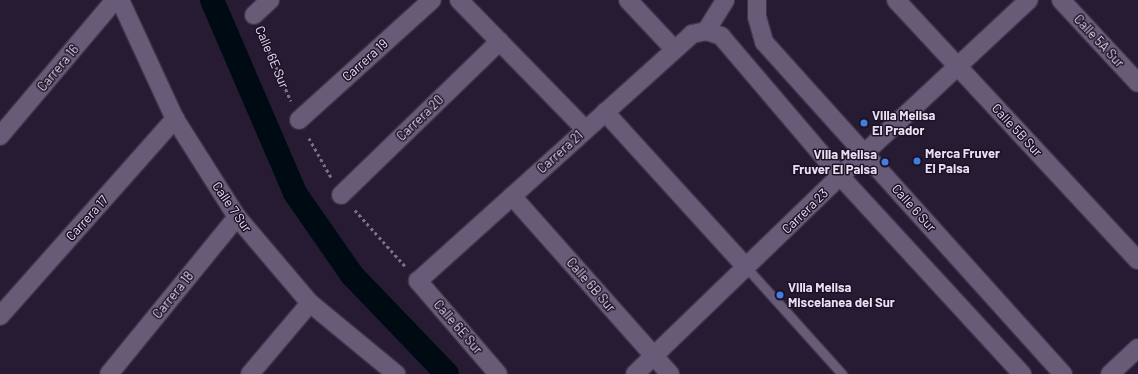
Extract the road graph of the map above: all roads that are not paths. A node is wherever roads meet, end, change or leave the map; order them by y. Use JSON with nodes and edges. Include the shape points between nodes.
{"nodes":[{"id":1,"x":115,"y":0,"type":"edge"},
{"id":2,"x":120,"y":0,"type":"edge"},
{"id":3,"x":270,"y":0,"type":"edge"},
{"id":4,"x":432,"y":0,"type":"edge"},
{"id":5,"x":459,"y":0,"type":"edge"},
{"id":6,"x":628,"y":0,"type":"edge"},
{"id":7,"x":725,"y":0,"type":"edge"},
{"id":8,"x":757,"y":0,"type":"edge"},
{"id":9,"x":896,"y":0,"type":"edge"},
{"id":10,"x":1029,"y":0,"type":"edge"},
{"id":11,"x":1061,"y":0,"type":"edge"},
{"id":12,"x":254,"y":15,"type":"road end"},
{"id":13,"x":706,"y":30,"type":"junction"},
{"id":14,"x":500,"y":41,"type":"junction"},
{"id":15,"x":674,"y":49,"type":"junction"},
{"id":16,"x":958,"y":67,"type":"junction"},
{"id":17,"x":1138,"y":83,"type":"edge"},
{"id":18,"x":605,"y":112,"type":"junction"},
{"id":19,"x":175,"y":119,"type":"junction"},
{"id":20,"x":299,"y":120,"type":"road end"},
{"id":21,"x":585,"y":129,"type":"junction"},
{"id":22,"x":0,"y":136,"type":"edge"},
{"id":23,"x":865,"y":154,"type":"junction"},
{"id":24,"x":840,"y":176,"type":"junction"},
{"id":25,"x":341,"y":195,"type":"dead end"},
{"id":26,"x":512,"y":196,"type":"junction"},
{"id":27,"x":237,"y":217,"type":"junction"},
{"id":28,"x":1138,"y":260,"type":"edge"},
{"id":29,"x":746,"y":267,"type":"junction"},
{"id":30,"x":418,"y":281,"type":"joint"},
{"id":31,"x":310,"y":303,"type":"junction"},
{"id":32,"x":0,"y":316,"type":"edge"},
{"id":33,"x":1138,"y":348,"type":"edge"},
{"id":34,"x":654,"y":357,"type":"junction"},
{"id":35,"x":385,"y":370,"type":"edge"},
{"id":36,"x":109,"y":374,"type":"edge"},
{"id":37,"x":250,"y":374,"type":"edge"},
{"id":38,"x":498,"y":374,"type":"edge"},
{"id":39,"x":635,"y":374,"type":"edge"},
{"id":40,"x":670,"y":374,"type":"edge"},
{"id":41,"x":842,"y":374,"type":"edge"},
{"id":42,"x":1022,"y":374,"type":"edge"},
{"id":43,"x":1063,"y":374,"type":"edge"},
{"id":44,"x":1110,"y":374,"type":"edge"}],
"edges":[{"from":1,"to":22,"type":"street","name":"Carrera 16"},
{"from":2,"to":19,"type":"street","name":"Calle 7 Sur"},
{"from":3,"to":12,"type":"street"},
{"from":4,"to":20,"type":"street","name":"Carrera 19"},
{"from":5,"to":14,"type":"street"},
{"from":6,"to":15,"type":"street"},
{"from":7,"to":13,"type":"street"},
{"from":8,"to":23,"type":"street","name":"Calle 6 Sur","via":[[757,17],[764,42]]},
{"from":9,"to":16,"type":"street","name":"Calle 5B Sur"},
{"from":10,"to":16,"type":"street","name":"Carrera 23"},
{"from":11,"to":17,"type":"street","name":"Calle 5A Sur"},
{"from":13,"to":15,"type":"street","name":"Carrera 21","via":[[692,34]]},
{"from":13,"to":24,"type":"street","via":[[721,36]]},
{"from":14,"to":21,"type":"street"},
{"from":14,"to":25,"type":"street","name":"Carrera 20"},
{"from":15,"to":18,"type":"street","name":"Carrera 21"},
{"from":16,"to":23,"type":"street","name":"Carrera 23"},
{"from":16,"to":28,"type":"street","name":"Calle 5B Sur"},
{"from":18,"to":21,"type":"street","name":"Carrera 21"},
{"from":18,"to":29,"type":"street"},
{"from":19,"to":27,"type":"street","name":"Calle 7 Sur"},
{"from":19,"to":32,"type":"street","name":"Carrera 17"},
{"from":21,"to":26,"type":"street","name":"Carrera 21"},
{"from":23,"to":24,"type":"street","name":"Carrera 23"},
{"from":23,"to":43,"type":"street","name":"Calle 6 Sur"},
{"from":24,"to":29,"type":"street","name":"Carrera 23"},
{"from":24,"to":42,"type":"street"},
{"from":26,"to":30,"type":"street","name":"Carrera 21"},
{"from":26,"to":34,"type":"street","name":"Calle 6B Sur"},
{"from":27,"to":31,"type":"street","name":"Calle 7 Sur"},
{"from":27,"to":36,"type":"street","name":"Carrera 18"},
{"from":29,"to":34,"type":"street","name":"Carrera 23"},
{"from":29,"to":41,"type":"lane"},
{"from":30,"to":38,"type":"street","name":"Calle 6E Sur"},
{"from":31,"to":35,"type":"street","name":"Calle 7 Sur"},
{"from":31,"to":37,"type":"street"},
{"from":33,"to":44,"type":"street"},
{"from":34,"to":39,"type":"street","name":"Carrera 23"},
{"from":34,"to":40,"type":"street","name":"Calle 6B Sur"}]}
